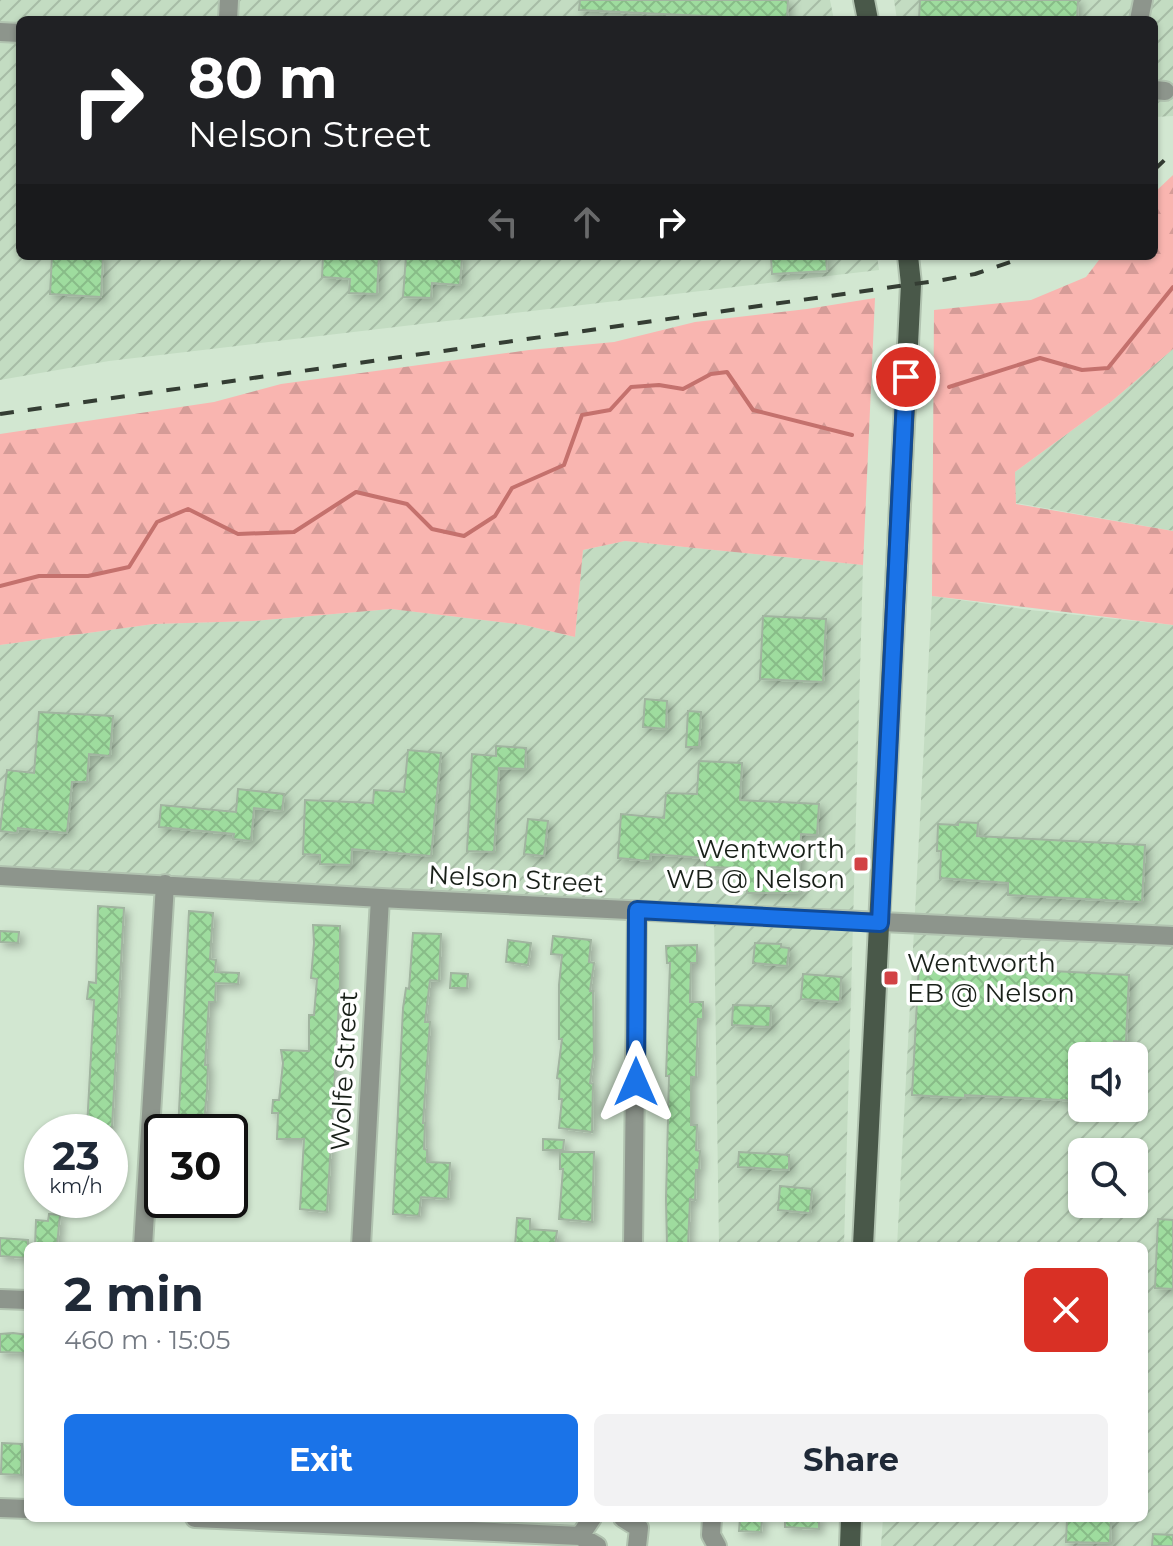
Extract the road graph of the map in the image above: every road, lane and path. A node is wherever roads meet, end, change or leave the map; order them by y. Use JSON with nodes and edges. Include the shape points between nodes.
{"nodes":[{"id":1,"x":908,"y":260,"type":"edge"},
{"id":2,"x":0,"y":876,"type":"edge"},
{"id":3,"x":165,"y":884,"type":"junction"},
{"id":4,"x":380,"y":898,"type":"junction"},
{"id":5,"x":637,"y":910,"type":"junction"},
{"id":6,"x":880,"y":923,"type":"junction"},
{"id":7,"x":1173,"y":936,"type":"edge"},
{"id":8,"x":143,"y":1242,"type":"edge"},
{"id":9,"x":361,"y":1242,"type":"edge"},
{"id":10,"x":633,"y":1242,"type":"edge"},
{"id":11,"x":863,"y":1242,"type":"edge"},
{"id":12,"x":0,"y":1299,"type":"edge"},
{"id":13,"x":24,"y":1300,"type":"edge"},
{"id":14,"x":0,"y":1508,"type":"edge"},
{"id":15,"x":24,"y":1509,"type":"edge"},
{"id":16,"x":344,"y":1522,"type":"edge"},
{"id":17,"x":589,"y":1522,"type":"edge"},
{"id":18,"x":629,"y":1522,"type":"edge"},
{"id":19,"x":712,"y":1522,"type":"edge"},
{"id":20,"x":851,"y":1522,"type":"edge"},
{"id":21,"x":580,"y":1536,"type":"junction"},
{"id":22,"x":343,"y":1546,"type":"edge"},
{"id":23,"x":597,"y":1546,"type":"edge"},
{"id":24,"x":637,"y":1546,"type":"edge"},
{"id":25,"x":717,"y":1546,"type":"edge"},
{"id":26,"x":850,"y":1546,"type":"edge"}],
"edges":[{"from":1,"to":6,"type":"main road"},
{"from":2,"to":3,"type":"street","name":"Nelson Street"},
{"from":3,"to":4,"type":"street","name":"Nelson Street"},
{"from":3,"to":8,"type":"street"},
{"from":4,"to":5,"type":"street","name":"Nelson Street"},
{"from":4,"to":9,"type":"street","name":"Wolfe Street"},
{"from":5,"to":6,"type":"street","name":"Nelson Street"},
{"from":5,"to":10,"type":"street"},
{"from":6,"to":7,"type":"street","name":"Nelson Street"},
{"from":6,"to":11,"type":"main road"},
{"from":12,"to":13,"type":"street"},
{"from":14,"to":15,"type":"street"},
{"from":16,"to":21,"type":"street"},
{"from":16,"to":22,"type":"street"},
{"from":17,"to":21,"type":"street"},
{"from":18,"to":24,"type":"street","via":[[639,1528]]},
{"from":19,"to":25,"type":"street"},
{"from":20,"to":26,"type":"main road"},
{"from":21,"to":23,"type":"street"}]}
